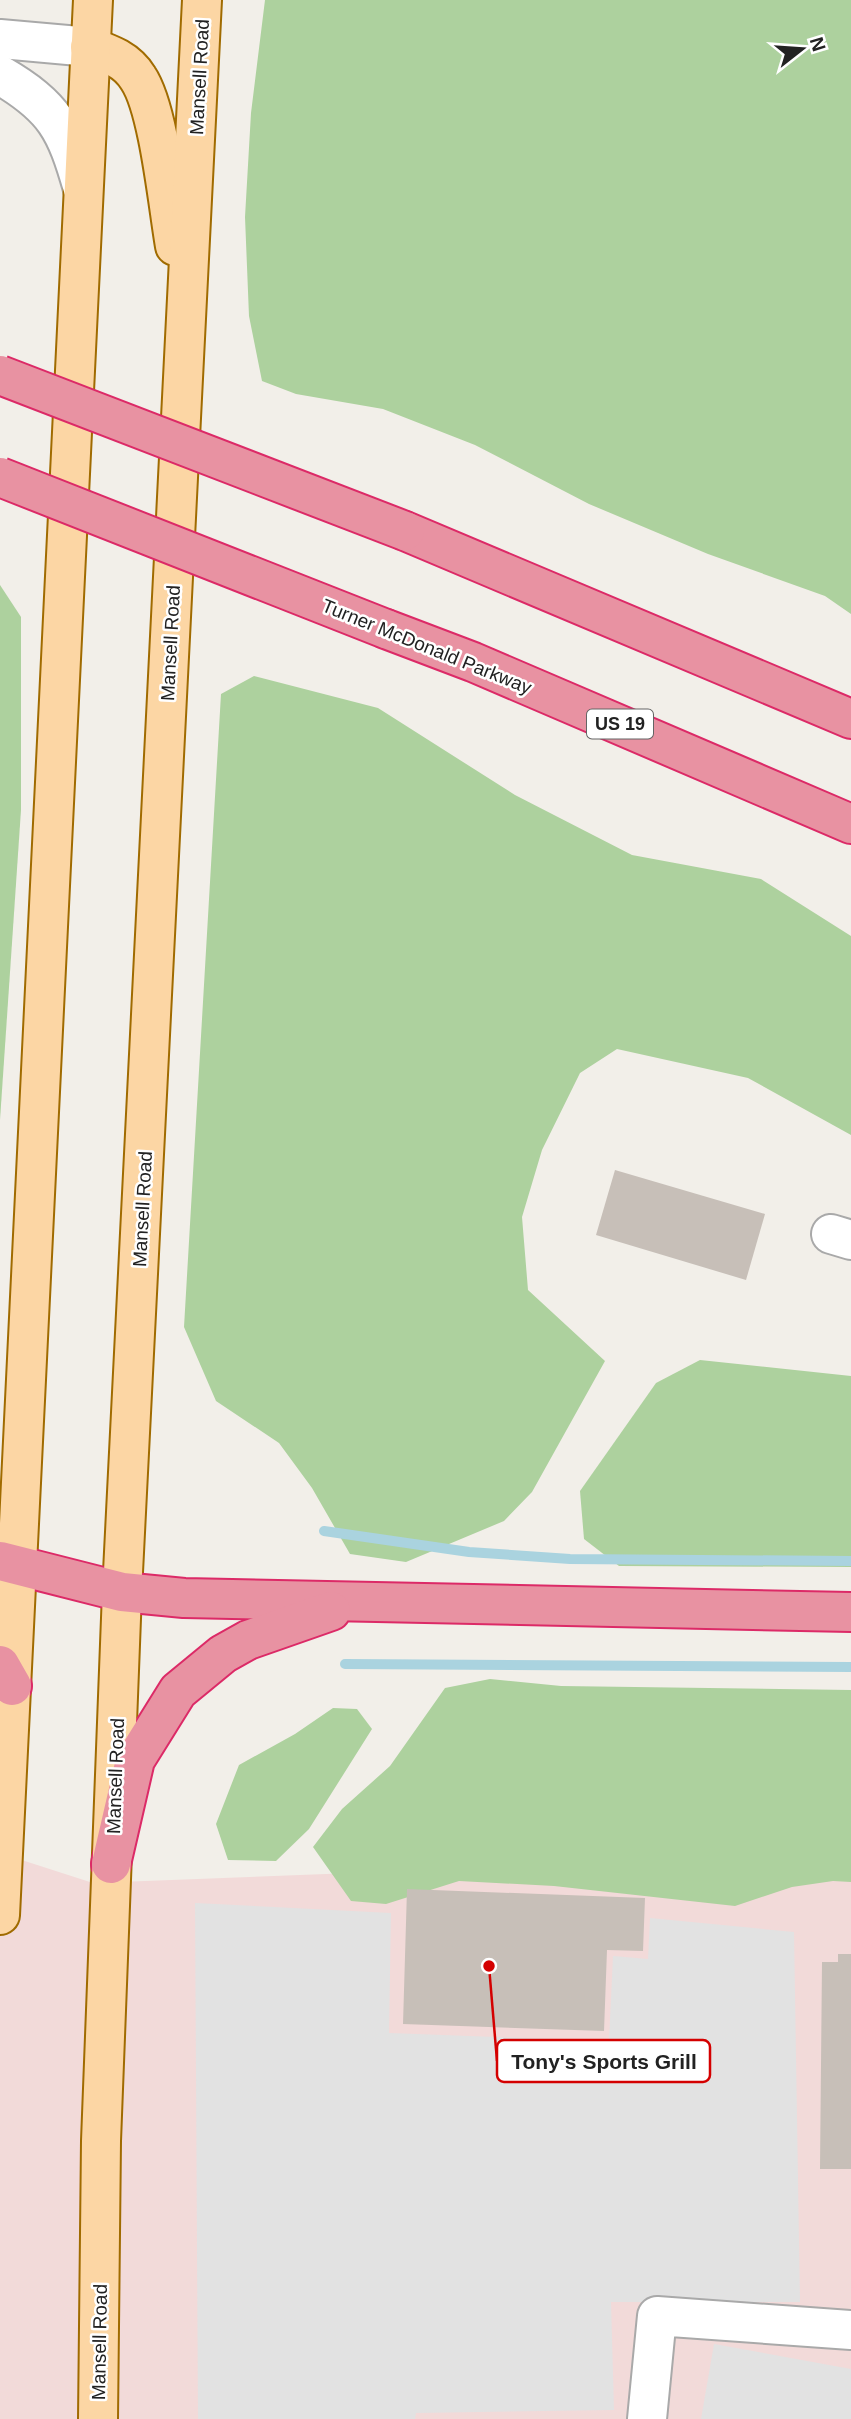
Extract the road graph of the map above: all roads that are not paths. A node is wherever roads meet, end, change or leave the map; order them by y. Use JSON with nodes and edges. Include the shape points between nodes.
{"nodes":[{"id":1,"x":93,"y":0,"type":"edge"},
{"id":2,"x":202,"y":0,"type":"edge"},
{"id":3,"x":0,"y":39,"type":"edge"},
{"id":4,"x":90,"y":47,"type":"junction"},
{"id":5,"x":0,"y":75,"type":"edge"},
{"id":6,"x":83,"y":189,"type":"junction"},
{"id":7,"x":187,"y":317,"type":"junction"},
{"id":8,"x":0,"y":375,"type":"edge"},
{"id":9,"x":0,"y":477,"type":"edge"},
{"id":10,"x":851,"y":719,"type":"edge"},
{"id":11,"x":851,"y":824,"type":"edge"},
{"id":12,"x":8,"y":1563,"type":"edge"},
{"id":13,"x":122,"y":1592,"type":"junction"},
{"id":14,"x":360,"y":1602,"type":"junction"},
{"id":15,"x":851,"y":1612,"type":"edge"},
{"id":16,"x":6,"y":1676,"type":"edge"},
{"id":17,"x":111,"y":1864,"type":"junction"},
{"id":18,"x":0,"y":1915,"type":"edge"},
{"id":19,"x":851,"y":2330,"type":"edge"},
{"id":20,"x":98,"y":2419,"type":"edge"},
{"id":21,"x":647,"y":2419,"type":"edge"}],
"edges":[{"from":1,"to":4,"type":"main road"},
{"from":2,"to":7,"type":"main road","name":"Mansell Road"},
{"from":3,"to":4,"type":"lane"},
{"from":4,"to":6,"type":"main road"},
{"from":4,"to":7,"type":"main road","via":[[119,57],[139,79],[151,109]]},
{"from":5,"to":6,"type":"lane","via":[[30,92],[57,120]]},
{"from":6,"to":12,"type":"main road"},
{"from":7,"to":13,"type":"main road","name":"Mansell Road"},
{"from":8,"to":10,"type":"highway","bridge":true,"via":[[405,531]]},
{"from":9,"to":11,"type":"highway","name":"Turner McDonald Parkway","number":"US 19","bridge":true,"via":[[485,668]]},
{"from":12,"to":13,"type":"highway"},
{"from":12,"to":16,"type":"main road"},
{"from":13,"to":14,"type":"highway"},
{"from":13,"to":17,"type":"main road","name":"Mansell Road"},
{"from":14,"to":15,"type":"highway"},
{"from":14,"to":17,"type":"highway","via":[[248,1640],[178,1691],[135,1760]]},
{"from":16,"to":18,"type":"main road"},
{"from":17,"to":20,"type":"main road","name":"Mansell Road","via":[[101,2141]]},
{"from":19,"to":21,"type":"lane","via":[[657,2316]]}]}
